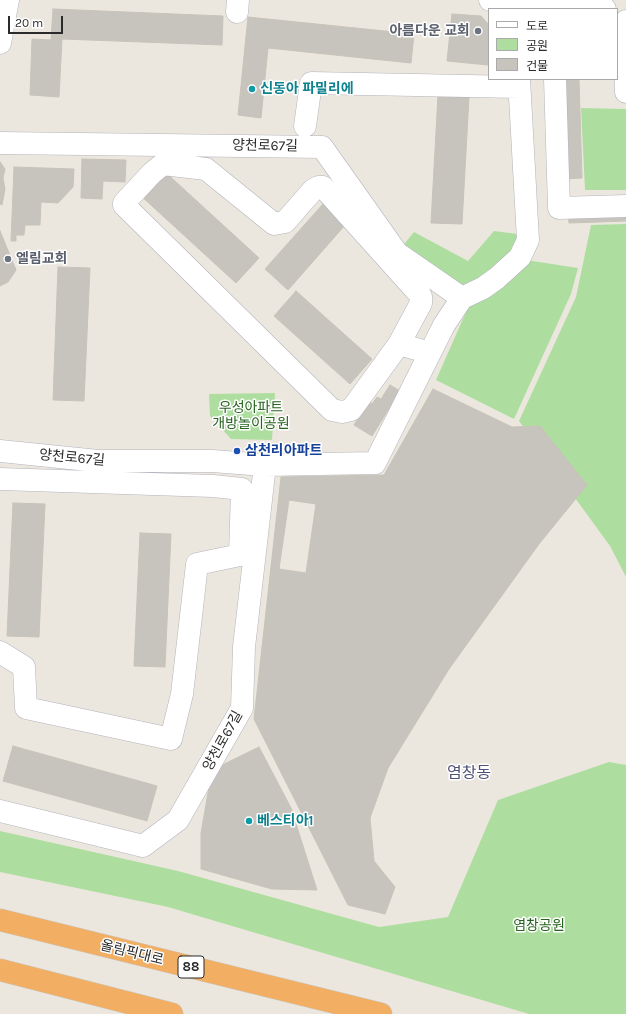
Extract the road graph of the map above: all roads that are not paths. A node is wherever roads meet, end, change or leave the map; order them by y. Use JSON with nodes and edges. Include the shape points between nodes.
{"nodes":[{"id":1,"x":8,"y":0,"type":"edge"},
{"id":2,"x":490,"y":0,"type":"edge"},
{"id":3,"x":513,"y":4,"type":"edge"},
{"id":4,"x":587,"y":8,"type":"edge"},
{"id":5,"x":618,"y":12,"type":"edge"},
{"id":6,"x":623,"y":24,"type":"edge"},
{"id":7,"x":0,"y":43,"type":"edge"},
{"id":8,"x":555,"y":80,"type":"edge"},
{"id":9,"x":626,"y":81,"type":"edge"},
{"id":10,"x":519,"y":83,"type":"edge"},
{"id":11,"x":626,"y":92,"type":"edge"},
{"id":12,"x":305,"y":126,"type":"dead end"},
{"id":13,"x":0,"y":143,"type":"edge"},
{"id":14,"x":626,"y":206,"type":"edge"},
{"id":15,"x":462,"y":298,"type":"junction"},
{"id":16,"x":399,"y":344,"type":"junction"},
{"id":17,"x":430,"y":353,"type":"junction"},
{"id":18,"x":0,"y":451,"type":"edge"},
{"id":19,"x":212,"y":461,"type":"junction"},
{"id":20,"x":265,"y":465,"type":"junction"},
{"id":21,"x":0,"y":479,"type":"edge"},
{"id":22,"x":214,"y":486,"type":"junction"},
{"id":23,"x":0,"y":652,"type":"edge"},
{"id":24,"x":0,"y":810,"type":"edge"},
{"id":25,"x":0,"y":920,"type":"edge"},
{"id":26,"x":0,"y":970,"type":"edge"},
{"id":27,"x":172,"y":1014,"type":"edge"},
{"id":28,"x":381,"y":1014,"type":"edge"}],
"edges":[{"from":1,"to":7,"type":"street"},
{"from":2,"to":3,"type":"street"},
{"from":3,"to":4,"type":"street"},
{"from":5,"to":6,"type":"street"},
{"from":6,"to":9,"type":"street"},
{"from":8,"to":14,"type":"street","via":[[560,208]]},
{"from":9,"to":11,"type":"street"},
{"from":10,"to":12,"type":"street","via":[[311,83]]},
{"from":10,"to":15,"type":"street","via":[[528,240],[520,257],[497,278]]},
{"from":13,"to":15,"type":"street","name":"양천로67길","via":[[322,147],[397,253]]},
{"from":15,"to":17,"type":"street","name":"양천로67길"},
{"from":16,"to":16,"type":"street","via":[[421,304],[421,296],[323,187],[313,190],[285,222],[274,224],[206,169],[163,164],[124,203],[124,206],[332,410],[351,410]]},
{"from":16,"to":17,"type":"street"},
{"from":17,"to":20,"type":"street","name":"양천로67길","via":[[375,463]]},
{"from":18,"to":19,"type":"street","name":"양천로67길","via":[[98,461]]},
{"from":19,"to":20,"type":"street","name":"양천로67길"},
{"from":19,"to":22,"type":"street"},
{"from":20,"to":24,"type":"street","name":"양천로67길","via":[[244,647],[242,708],[178,820],[143,846]]},
{"from":21,"to":22,"type":"street"},
{"from":22,"to":23,"type":"street","via":[[242,489],[240,555],[197,564],[182,694],[171,739],[26,708],[24,667]]},
{"from":25,"to":28,"type":"highway","name":"올림픽대로","number":"88"},
{"from":26,"to":27,"type":"highway"}]}
